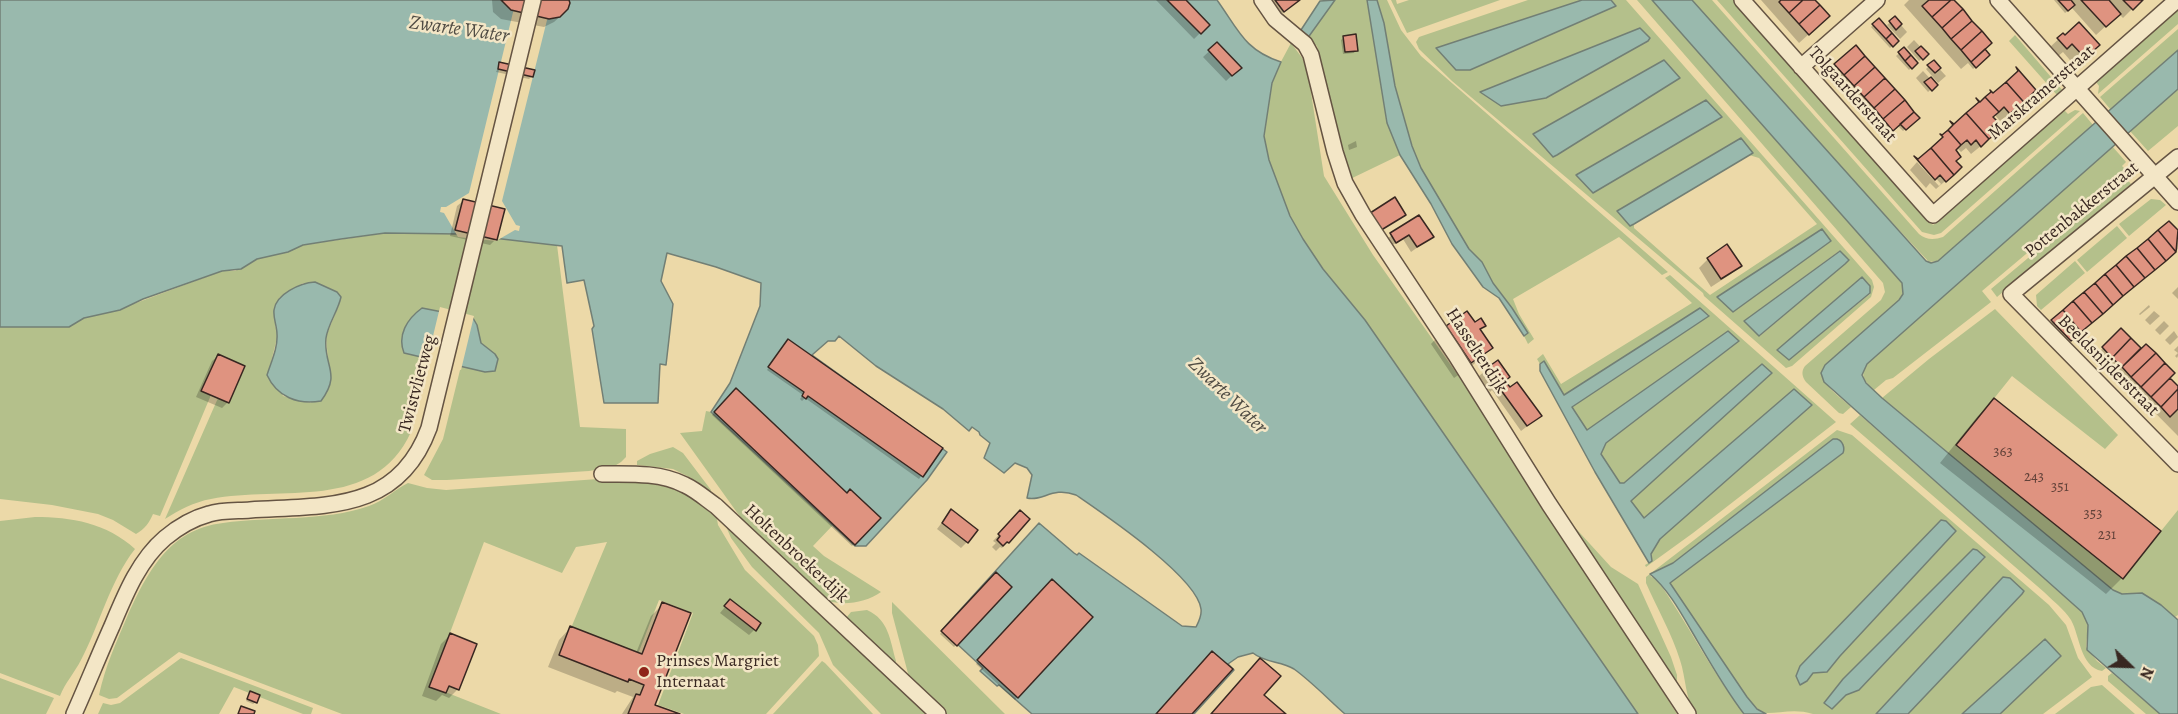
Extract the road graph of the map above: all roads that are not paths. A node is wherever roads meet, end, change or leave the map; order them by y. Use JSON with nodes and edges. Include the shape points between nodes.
{"nodes":[{"id":1,"x":533,"y":0,"type":"edge"},
{"id":2,"x":1262,"y":0,"type":"edge"},
{"id":3,"x":1742,"y":0,"type":"edge"},
{"id":4,"x":1877,"y":0,"type":"edge"},
{"id":5,"x":1998,"y":0,"type":"edge"},
{"id":6,"x":2177,"y":0,"type":"edge"},
{"id":7,"x":1801,"y":66,"type":"junction"},
{"id":8,"x":2077,"y":89,"type":"junction"},
{"id":9,"x":2178,"y":157,"type":"edge"},
{"id":10,"x":2154,"y":176,"type":"junction"},
{"id":11,"x":2178,"y":202,"type":"edge"},
{"id":12,"x":1933,"y":215,"type":"joint"},
{"id":13,"x":2011,"y":294,"type":"joint"},
{"id":14,"x":2178,"y":464,"type":"edge"},
{"id":15,"x":602,"y":474,"type":"dead end"},
{"id":16,"x":74,"y":714,"type":"edge"},
{"id":17,"x":939,"y":714,"type":"edge"},
{"id":18,"x":1688,"y":714,"type":"edge"}],
"edges":[{"from":1,"to":16,"type":"street","name":"Twistvlietweg","via":[[429,428],[421,447],[401,475],[364,497],[333,504],[210,513],[166,537],[149,555],[124,598]]},
{"from":2,"to":18,"type":"street","name":"Hasselterdijk","via":[[1311,55],[1335,152],[1363,215]]},
{"from":3,"to":7,"type":"street","name":"Tolgaarderstraat"},
{"from":4,"to":7,"type":"street"},
{"from":5,"to":8,"type":"street"},
{"from":6,"to":8,"type":"street","name":"Marskramerstraat"},
{"from":7,"to":12,"type":"street","name":"Tolgaarderstraat"},
{"from":8,"to":10,"type":"street"},
{"from":8,"to":12,"type":"street","name":"Marskramerstraat"},
{"from":9,"to":10,"type":"street","name":"Pottenbakkerstraat"},
{"from":10,"to":11,"type":"street"},
{"from":10,"to":13,"type":"street","name":"Pottenbakkerstraat"},
{"from":13,"to":14,"type":"street","name":"Beeldsnijderstraat"},
{"from":15,"to":17,"type":"street","name":"Holtenbroekerdijk","via":[[671,479],[716,506]]}]}
